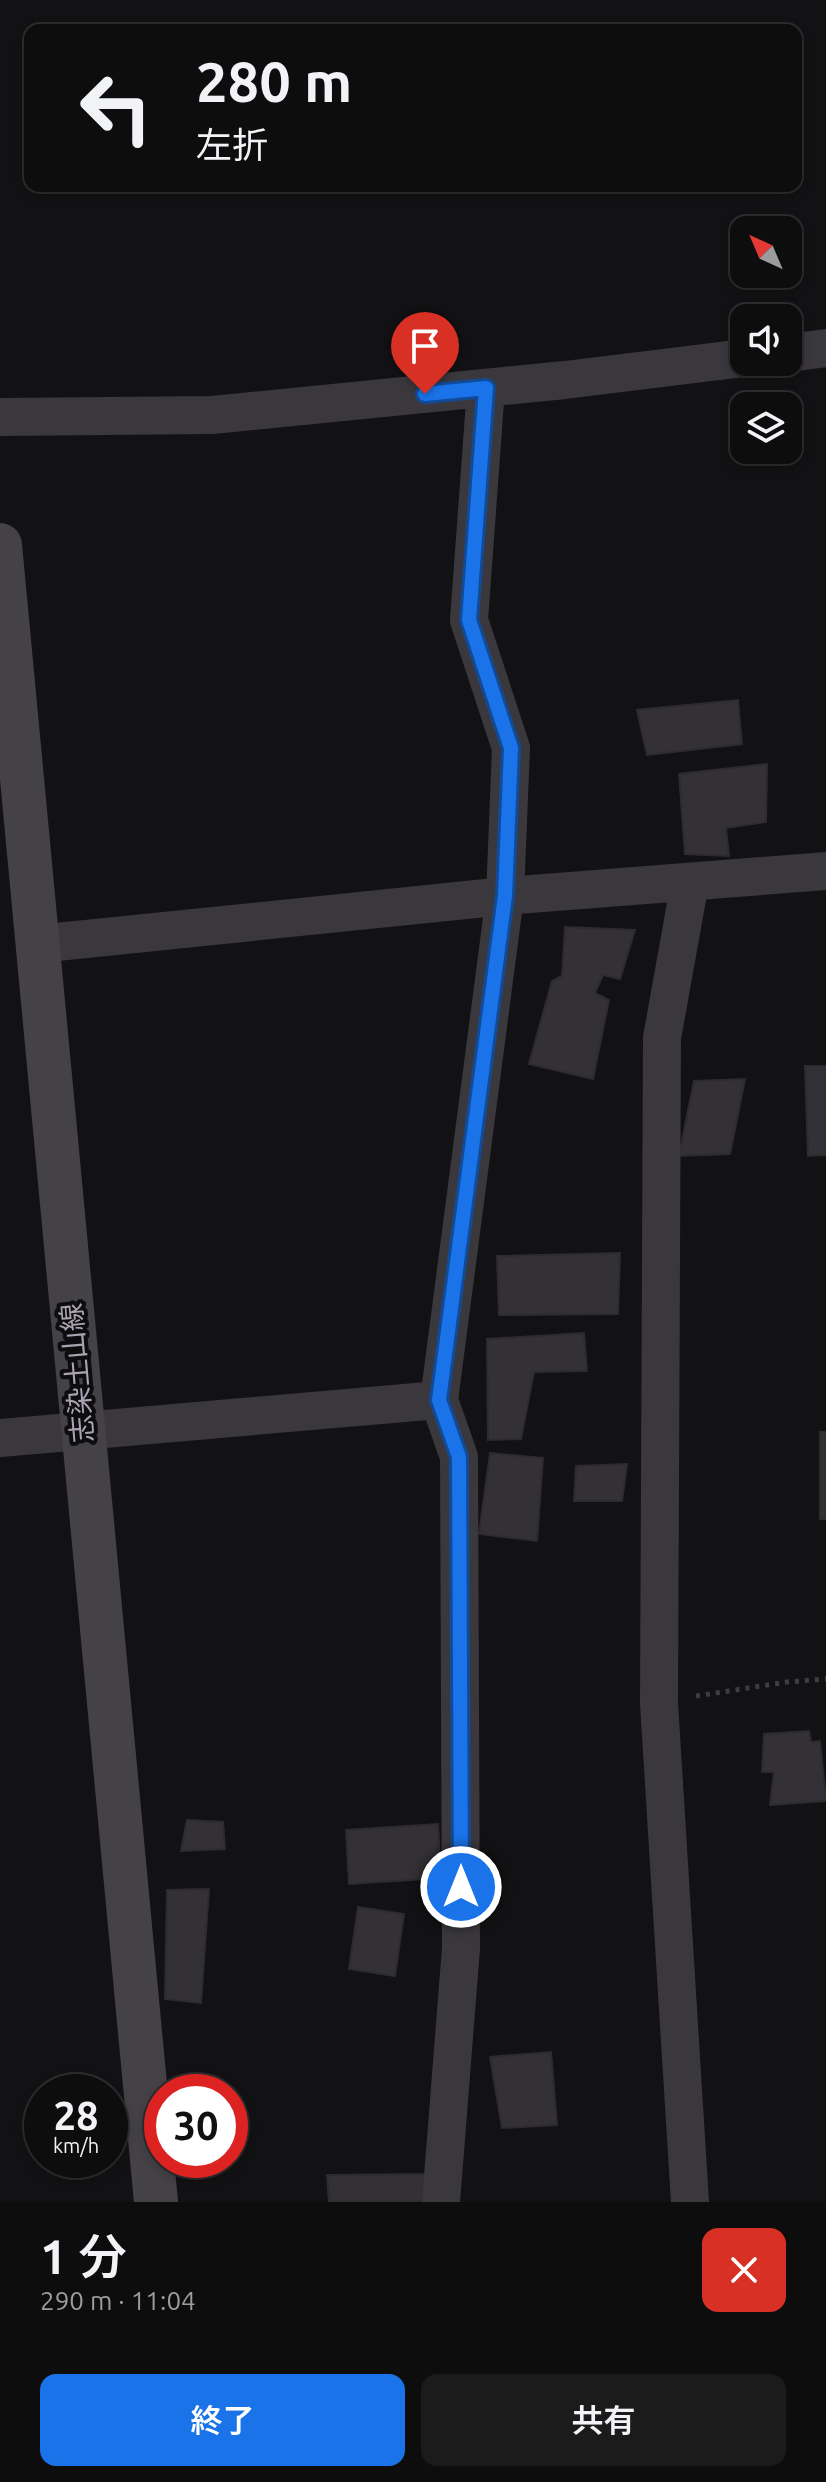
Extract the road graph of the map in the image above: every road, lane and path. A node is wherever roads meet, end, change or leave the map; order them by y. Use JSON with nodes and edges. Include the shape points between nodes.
{"nodes":[{"id":1,"x":826,"y":348,"type":"edge"},
{"id":2,"x":802,"y":351,"type":"edge"},
{"id":3,"x":730,"y":360,"type":"edge"},
{"id":4,"x":486,"y":388,"type":"junction"},
{"id":5,"x":0,"y":417,"type":"edge"},
{"id":6,"x":0,"y":545,"type":"edge"},
{"id":7,"x":826,"y":871,"type":"edge"},
{"id":8,"x":690,"y":882,"type":"junction"},
{"id":9,"x":505,"y":896,"type":"junction"},
{"id":10,"x":37,"y":944,"type":"junction"},
{"id":11,"x":439,"y":1400,"type":"junction"},
{"id":12,"x":83,"y":1429,"type":"junction"},
{"id":13,"x":0,"y":1438,"type":"edge"},
{"id":14,"x":826,"y":1679,"type":"edge"},
{"id":15,"x":659,"y":1703,"type":"junction"},
{"id":16,"x":156,"y":2202,"type":"edge"},
{"id":17,"x":441,"y":2202,"type":"edge"},
{"id":18,"x":690,"y":2202,"type":"edge"}],
"edges":[{"from":1,"to":2,"type":"street"},
{"from":3,"to":4,"type":"street"},
{"from":4,"to":5,"type":"street","via":[[212,415]]},
{"from":4,"to":9,"type":"street","via":[[469,620],[511,748]]},
{"from":6,"to":10,"type":"main road","name":"志染土山線"},
{"from":7,"to":8,"type":"street"},
{"from":8,"to":9,"type":"street"},
{"from":8,"to":15,"type":"street","via":[[662,1038]]},
{"from":9,"to":10,"type":"street"},
{"from":9,"to":11,"type":"street"},
{"from":10,"to":12,"type":"main road","name":"志染土山線"},
{"from":11,"to":12,"type":"street"},
{"from":11,"to":17,"type":"street","via":[[459,1457],[461,1917]]},
{"from":12,"to":13,"type":"street"},
{"from":12,"to":16,"type":"main road","name":"志染土山線"},
{"from":14,"to":15,"type":"path"},
{"from":15,"to":18,"type":"street"}]}
